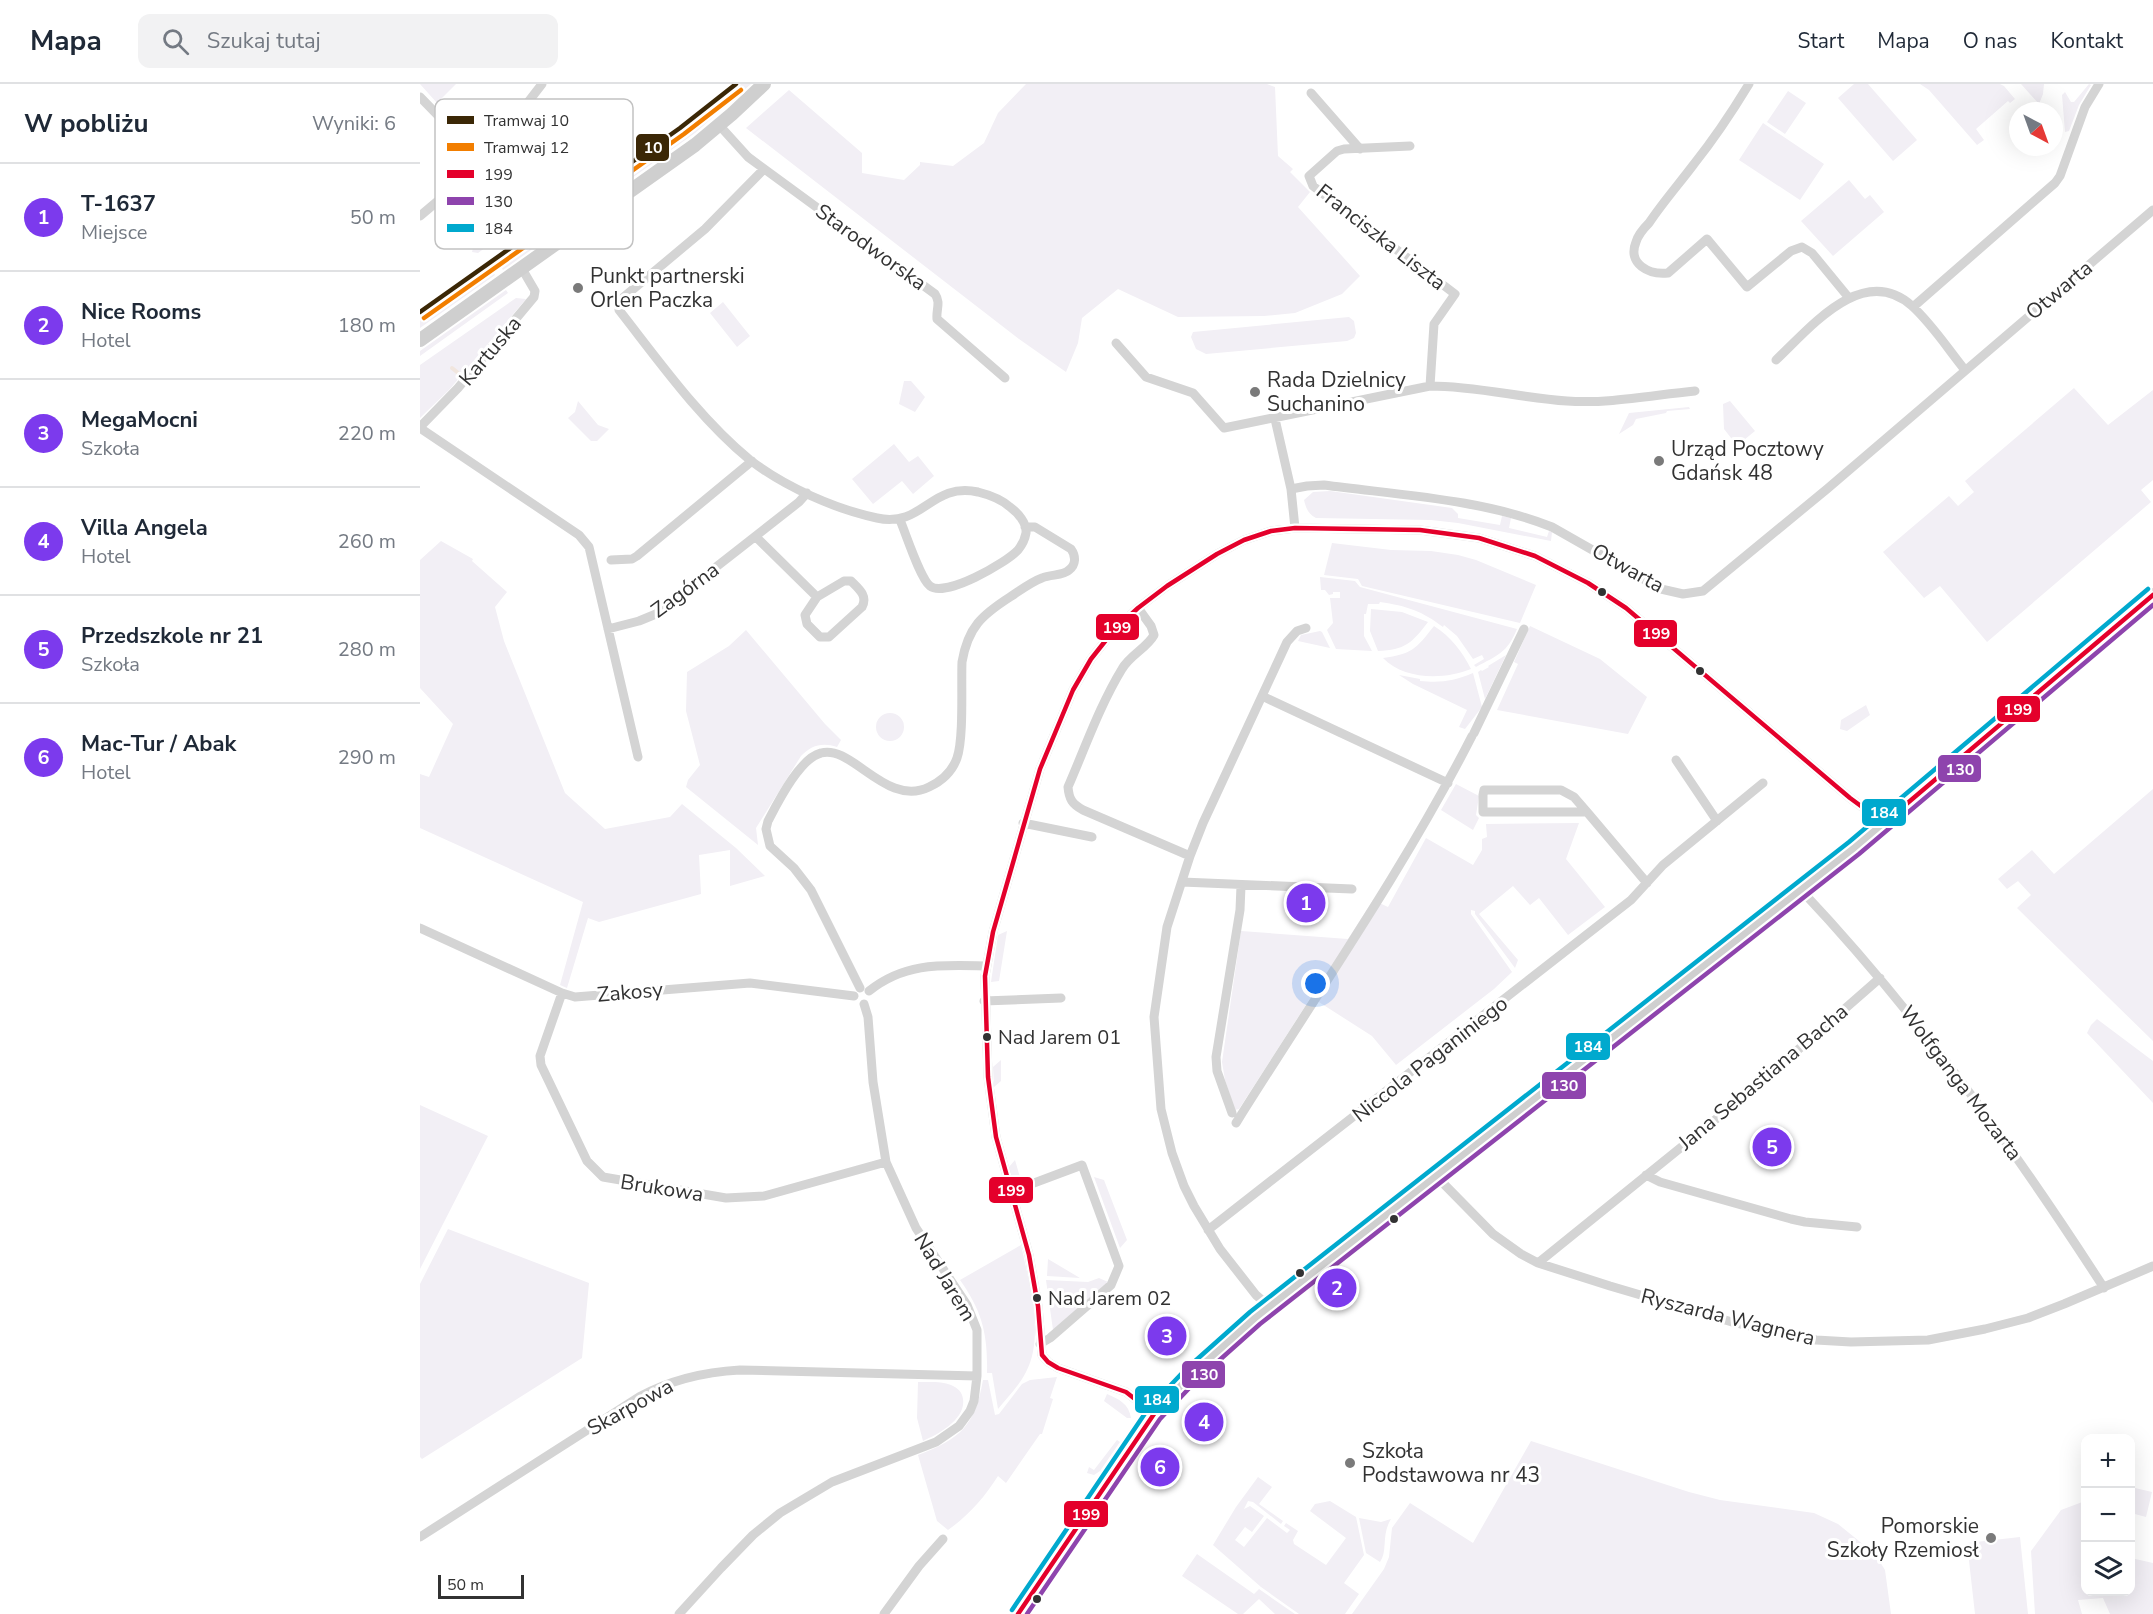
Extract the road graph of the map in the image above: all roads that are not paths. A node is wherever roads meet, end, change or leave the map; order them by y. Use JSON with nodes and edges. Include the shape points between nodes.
{"nodes":[{"id":1,"x":542,"y":84,"type":"edge"},
{"id":2,"x":764,"y":84,"type":"edge"},
{"id":3,"x":1749,"y":84,"type":"edge"},
{"id":4,"x":2099,"y":84,"type":"edge"},
{"id":5,"x":1311,"y":93,"type":"dead end"},
{"id":6,"x":420,"y":97,"type":"edge"},
{"id":7,"x":531,"y":99,"type":"edge"},
{"id":8,"x":435,"y":112,"type":"edge"},
{"id":9,"x":719,"y":125,"type":"junction"},
{"id":10,"x":1410,"y":146,"type":"dead end"},
{"id":11,"x":1360,"y":149,"type":"junction"},
{"id":12,"x":764,"y":169,"type":"junction"},
{"id":13,"x":633,"y":188,"type":"edge"},
{"id":14,"x":435,"y":203,"type":"edge"},
{"id":15,"x":2153,"y":210,"type":"edge"},
{"id":16,"x":420,"y":216,"type":"edge"},
{"id":17,"x":547,"y":249,"type":"edge"},
{"id":18,"x":521,"y":267,"type":"junction"},
{"id":19,"x":1849,"y":298,"type":"junction"},
{"id":20,"x":1913,"y":307,"type":"junction"},
{"id":21,"x":420,"y":340,"type":"edge"},
{"id":22,"x":1116,"y":343,"type":"dead end"},
{"id":23,"x":1776,"y":360,"type":"dead end"},
{"id":24,"x":1965,"y":370,"type":"junction"},
{"id":25,"x":1005,"y":378,"type":"dead end"},
{"id":26,"x":1430,"y":386,"type":"junction"},
{"id":27,"x":1695,"y":391,"type":"dead end"},
{"id":28,"x":1275,"y":419,"type":"junction"},
{"id":29,"x":420,"y":428,"type":"edge"},
{"id":30,"x":752,"y":461,"type":"junction"},
{"id":31,"x":1291,"y":489,"type":"junction"},
{"id":32,"x":807,"y":493,"type":"junction"},
{"id":33,"x":900,"y":520,"type":"junction"},
{"id":34,"x":1025,"y":526,"type":"junction"},
{"id":35,"x":1295,"y":528,"type":"junction"},
{"id":36,"x":756,"y":537,"type":"junction"},
{"id":37,"x":612,"y":560,"type":"dead end"},
{"id":38,"x":2153,"y":595,"type":"edge"},
{"id":39,"x":817,"y":597,"type":"junction"},
{"id":40,"x":1138,"y":608,"type":"junction"},
{"id":41,"x":1306,"y":628,"type":"dead end"},
{"id":42,"x":1524,"y":628,"type":"dead end"},
{"id":43,"x":608,"y":629,"type":"junction"},
{"id":44,"x":1262,"y":696,"type":"junction"},
{"id":45,"x":638,"y":757,"type":"dead end"},
{"id":46,"x":1676,"y":760,"type":"dead end"},
{"id":47,"x":1448,"y":783,"type":"junction"},
{"id":48,"x":1763,"y":783,"type":"dead end"},
{"id":49,"x":1587,"y":812,"type":"junction"},
{"id":50,"x":1717,"y":820,"type":"junction"},
{"id":51,"x":1023,"y":823,"type":"junction"},
{"id":52,"x":1884,"y":823,"type":"junction"},
{"id":53,"x":1092,"y":837,"type":"dead end"},
{"id":54,"x":1190,"y":856,"type":"junction"},
{"id":55,"x":1182,"y":882,"type":"junction"},
{"id":56,"x":1647,"y":882,"type":"junction"},
{"id":57,"x":1241,"y":886,"type":"junction"},
{"id":58,"x":1352,"y":889,"type":"dead end"},
{"id":59,"x":1801,"y":890,"type":"junction"},
{"id":60,"x":420,"y":928,"type":"edge"},
{"id":61,"x":986,"y":966,"type":"junction"},
{"id":62,"x":1880,"y":978,"type":"junction"},
{"id":63,"x":864,"y":989,"type":"junction"},
{"id":64,"x":562,"y":993,"type":"junction"},
{"id":65,"x":854,"y":996,"type":"junction"},
{"id":66,"x":1061,"y":998,"type":"dead end"},
{"id":67,"x":984,"y":1001,"type":"junction"},
{"id":68,"x":864,"y":1004,"type":"junction"},
{"id":69,"x":1232,"y":1113,"type":"dead end"},
{"id":70,"x":1236,"y":1123,"type":"dead end"},
{"id":71,"x":886,"y":1162,"type":"junction"},
{"id":72,"x":1646,"y":1175,"type":"junction"},
{"id":73,"x":1436,"y":1176,"type":"junction"},
{"id":74,"x":1010,"y":1191,"type":"junction"},
{"id":75,"x":1857,"y":1227,"type":"dead end"},
{"id":76,"x":1208,"y":1230,"type":"junction"},
{"id":77,"x":1538,"y":1263,"type":"junction"},
{"id":78,"x":2153,"y":1266,"type":"edge"},
{"id":79,"x":2104,"y":1288,"type":"junction"},
{"id":80,"x":1270,"y":1307,"type":"junction"},
{"id":81,"x":1040,"y":1344,"type":"junction"},
{"id":82,"x":977,"y":1376,"type":"junction"},
{"id":83,"x":1154,"y":1413,"type":"junction"},
{"id":84,"x":420,"y":1537,"type":"edge"},
{"id":85,"x":943,"y":1539,"type":"dead end"},
{"id":86,"x":679,"y":1614,"type":"edge"},
{"id":87,"x":884,"y":1614,"type":"edge"},
{"id":88,"x":1018,"y":1614,"type":"edge"}],
"edges":[{"from":1,"to":7,"type":"street"},
{"from":2,"to":9,"type":"street","name":"Kartuska"},
{"from":3,"to":19,"type":"street","via":[[1705,151],[1636,241],[1636,260],[1650,272],[1668,273],[1707,239],[1748,287],[1802,247],[1812,253]]},
{"from":4,"to":20,"type":"street","via":[[2085,107],[2055,183]]},
{"from":5,"to":11,"type":"street"},
{"from":6,"to":8,"type":"street"},
{"from":9,"to":12,"type":"street","name":"Starodworska"},
{"from":9,"to":13,"type":"street","name":"Kartuska"},
{"from":10,"to":11,"type":"street","name":"Franciszka Liszta"},
{"from":11,"to":26,"type":"street","name":"Franciszka Liszta","via":[[1337,151],[1309,176],[1310,182],[1455,294],[1434,324]]},
{"from":12,"to":25,"type":"street","name":"Starodworska","via":[[935,294],[937,319]]},
{"from":12,"to":30,"type":"street","via":[[705,229],[619,301],[619,310],[664,368]]},
{"from":14,"to":16,"type":"street"},
{"from":15,"to":24,"type":"street","name":"Otwarta"},
{"from":17,"to":18,"type":"street","name":"Kartuska"},
{"from":18,"to":21,"type":"street","name":"Kartuska"},
{"from":18,"to":29,"type":"street","name":"Kartuska","via":[[536,291],[534,297]]},
{"from":19,"to":20,"type":"street","via":[[1868,290],[1882,291]]},
{"from":19,"to":23,"type":"street"},
{"from":20,"to":24,"type":"street"},
{"from":22,"to":28,"type":"street","via":[[1146,377],[1193,393],[1224,428]]},
{"from":24,"to":31,"type":"street","name":"Otwarta","via":[[1704,591],[1683,594],[1652,585],[1552,527],[1493,509],[1316,485]]},
{"from":26,"to":27,"type":"street","via":[[1591,402]]},
{"from":26,"to":28,"type":"street"},
{"from":28,"to":31,"type":"street"},
{"from":29,"to":43,"type":"street","via":[[579,535],[594,562]]},
{"from":30,"to":32,"type":"street"},
{"from":30,"to":37,"type":"street","via":[[638,556]]},
{"from":31,"to":35,"type":"street"},
{"from":32,"to":33,"type":"street","via":[[858,514]]},
{"from":32,"to":36,"type":"street","name":"Zagórna"},
{"from":33,"to":34,"type":"street","via":[[951,491],[969,490],[1000,499],[1018,514]]},
{"from":33,"to":34,"type":"street","via":[[923,579],[938,590],[975,578],[1008,558],[1023,543]]},
{"from":34,"to":63,"type":"street","via":[[1035,527],[1071,549],[1072,569],[1030,584],[986,612],[971,631],[962,662],[958,756],[944,778],[922,791],[897,790],[835,754],[820,753],[802,765],[768,821],[770,846],[811,890]]},
{"from":35,"to":40,"type":"street","via":[[1271,531],[1229,547]]},
{"from":35,"to":52,"type":"street","via":[[1420,530],[1479,538],[1535,556],[1626,608]]},
{"from":36,"to":39,"type":"street"},
{"from":36,"to":43,"type":"street","name":"Zagórna","via":[[656,614]]},
{"from":38,"to":52,"type":"street"},
{"from":39,"to":39,"type":"street","via":[[805,619],[824,638],[862,608],[864,602],[863,594],[848,580]]},
{"from":40,"to":51,"type":"street","via":[[1114,630],[1081,673],[1050,743]]},
{"from":40,"to":54,"type":"street","via":[[1154,635],[1131,657],[1113,685],[1068,787],[1070,800],[1075,806]]},
{"from":41,"to":44,"type":"street","via":[[1287,642]]},
{"from":42,"to":47,"type":"street"},
{"from":43,"to":45,"type":"street"},
{"from":44,"to":47,"type":"street"},
{"from":44,"to":54,"type":"street"},
{"from":46,"to":50,"type":"street"},
{"from":47,"to":70,"type":"street","via":[[1372,911]]},
{"from":48,"to":50,"type":"street","name":"Niccola Paganiniego"},
{"from":49,"to":49,"type":"street","via":[[1574,797],[1561,790],[1484,790],[1482,795],[1483,812]]},
{"from":49,"to":56,"type":"street"},
{"from":50,"to":56,"type":"street","name":"Niccola Paganiniego"},
{"from":51,"to":53,"type":"street"},
{"from":51,"to":61,"type":"street"},
{"from":52,"to":59,"type":"street"},
{"from":54,"to":55,"type":"street"},
{"from":55,"to":57,"type":"street"},
{"from":55,"to":76,"type":"street","via":[[1167,927],[1158,978],[1154,1017],[1157,1065],[1161,1109],[1172,1153]]},
{"from":56,"to":76,"type":"street","name":"Niccola Paganiniego","via":[[1631,900]]},
{"from":57,"to":58,"type":"street"},
{"from":57,"to":69,"type":"street","via":[[1216,1057]]},
{"from":59,"to":62,"type":"street","name":"Wolfganga Mozarta"},
{"from":59,"to":73,"type":"street"},
{"from":60,"to":64,"type":"street","name":"Zakosy"},
{"from":61,"to":63,"type":"street","via":[[950,964],[919,968]]},
{"from":61,"to":67,"type":"street"},
{"from":62,"to":72,"type":"street","name":"Jana Sebastiana Bacha","via":[[1752,1090]]},
{"from":62,"to":79,"type":"street","name":"Wolfganga Mozarta","via":[[2002,1134]]},
{"from":63,"to":65,"type":"street","via":[[855,991]]},
{"from":63,"to":68,"type":"street","via":[[870,998]]},
{"from":64,"to":65,"type":"street","name":"Zakosy","via":[[575,997],[750,984]]},
{"from":64,"to":71,"type":"street","name":"Brukowa","via":[[540,1056],[541,1065],[587,1161],[603,1178],[742,1198],[781,1192]]},
{"from":65,"to":68,"type":"street"},
{"from":66,"to":67,"type":"street"},
{"from":67,"to":74,"type":"street","via":[[993,1118]]},
{"from":68,"to":71,"type":"street","name":"Nad Jarem"},
{"from":71,"to":82,"type":"street","name":"Nad Jarem","via":[[916,1228],[973,1318],[978,1342]]},
{"from":72,"to":75,"type":"street","via":[[1791,1219]]},
{"from":72,"to":77,"type":"street","name":"Jana Sebastiana Bacha"},
{"from":73,"to":77,"type":"street","name":"Ryszarda Wagnera","via":[[1493,1234]]},
{"from":73,"to":80,"type":"street"},
{"from":74,"to":81,"type":"street","via":[[1029,1255]]},
{"from":74,"to":81,"type":"street","via":[[1082,1165],[1119,1266],[1112,1285]]},
{"from":76,"to":80,"type":"street","via":[[1256,1295]]},
{"from":77,"to":79,"type":"street","name":"Ryszarda Wagnera","via":[[1732,1322],[1827,1341],[1928,1340],[1965,1333],[2028,1318]]},
{"from":78,"to":79,"type":"street","name":"Ryszarda Wagnera"},
{"from":80,"to":83,"type":"street","via":[[1194,1371]]},
{"from":81,"to":83,"type":"street","via":[[1042,1355],[1052,1365],[1126,1392]]},
{"from":82,"to":84,"type":"street","name":"Skarpowa","via":[[740,1370],[687,1377],[639,1397]]},
{"from":82,"to":86,"type":"street","name":"Nad Jarem","via":[[970,1411],[959,1426],[936,1442],[832,1482],[788,1508],[753,1535]]},
{"from":83,"to":88,"type":"street"},
{"from":85,"to":87,"type":"street"}]}
